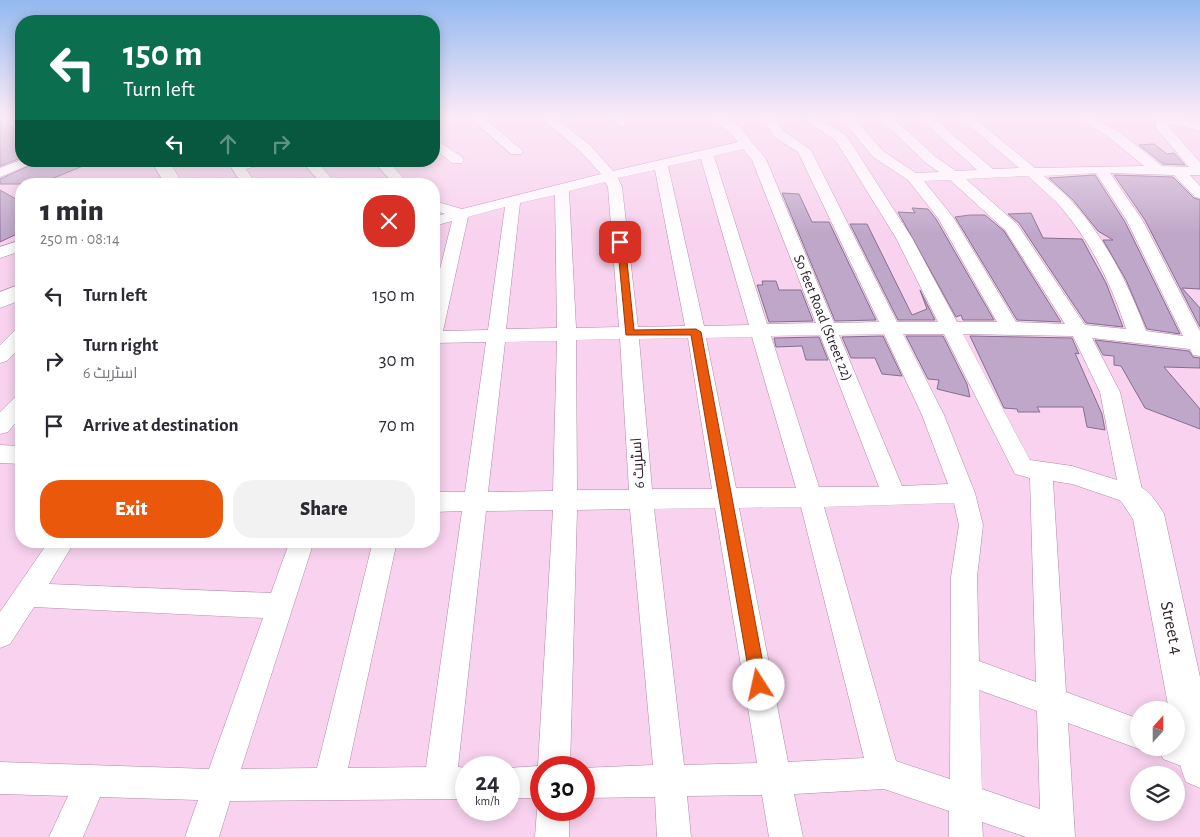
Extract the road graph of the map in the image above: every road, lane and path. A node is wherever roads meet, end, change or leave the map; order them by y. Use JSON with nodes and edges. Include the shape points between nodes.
{"nodes":[{"id":1,"x":452,"y":156,"type":"edge"},
{"id":2,"x":591,"y":156,"type":"edge"},
{"id":3,"x":693,"y":156,"type":"edge"},
{"id":4,"x":707,"y":156,"type":"edge"},
{"id":5,"x":756,"y":156,"type":"edge"},
{"id":6,"x":807,"y":156,"type":"edge"},
{"id":7,"x":852,"y":156,"type":"edge"},
{"id":8,"x":881,"y":156,"type":"edge"},
{"id":9,"x":927,"y":156,"type":"edge"},
{"id":10,"x":970,"y":156,"type":"edge"},
{"id":11,"x":1012,"y":156,"type":"edge"},
{"id":12,"x":1141,"y":156,"type":"edge"},
{"id":13,"x":1188,"y":156,"type":"edge"},
{"id":14,"x":15,"y":160,"type":"edge"},
{"id":15,"x":457,"y":160,"type":"dead end"},
{"id":16,"x":661,"y":164,"type":"junction"},
{"id":17,"x":0,"y":165,"type":"edge"},
{"id":18,"x":16,"y":167,"type":"edge"},
{"id":19,"x":150,"y":167,"type":"edge"},
{"id":20,"x":164,"y":167,"type":"edge"},
{"id":21,"x":238,"y":167,"type":"edge"},
{"id":22,"x":314,"y":167,"type":"edge"},
{"id":23,"x":386,"y":167,"type":"edge"},
{"id":24,"x":1100,"y":169,"type":"junction"},
{"id":25,"x":1158,"y":170,"type":"junction"},
{"id":26,"x":1178,"y":171,"type":"junction"},
{"id":27,"x":1200,"y":171,"type":"edge"},
{"id":28,"x":0,"y":173,"type":"edge"},
{"id":29,"x":1033,"y":173,"type":"junction"},
{"id":30,"x":991,"y":174,"type":"junction"},
{"id":31,"x":610,"y":176,"type":"junction"},
{"id":32,"x":913,"y":177,"type":"junction"},
{"id":33,"x":156,"y":178,"type":"edge"},
{"id":34,"x":170,"y":178,"type":"edge"},
{"id":35,"x":245,"y":178,"type":"edge"},
{"id":36,"x":324,"y":178,"type":"edge"},
{"id":37,"x":396,"y":178,"type":"edge"},
{"id":38,"x":958,"y":180,"type":"junction"},
{"id":39,"x":562,"y":188,"type":"junction"},
{"id":40,"x":1200,"y":194,"type":"edge"},
{"id":41,"x":513,"y":200,"type":"junction"},
{"id":42,"x":440,"y":207,"type":"edge"},
{"id":43,"x":461,"y":214,"type":"junction"},
{"id":44,"x":440,"y":219,"type":"edge"},
{"id":45,"x":15,"y":247,"type":"edge"},
{"id":46,"x":0,"y":252,"type":"edge"},
{"id":47,"x":15,"y":294,"type":"edge"},
{"id":48,"x":0,"y":301,"type":"edge"},
{"id":49,"x":440,"y":304,"type":"edge"},
{"id":50,"x":15,"y":305,"type":"edge"},
{"id":51,"x":0,"y":311,"type":"edge"},
{"id":52,"x":889,"y":328,"type":"junction"},
{"id":53,"x":1010,"y":328,"type":"junction"},
{"id":54,"x":950,"y":329,"type":"junction"},
{"id":55,"x":828,"y":330,"type":"junction"},
{"id":56,"x":1079,"y":330,"type":"junction"},
{"id":57,"x":761,"y":331,"type":"junction"},
{"id":58,"x":696,"y":332,"type":"junction"},
{"id":59,"x":629,"y":333,"type":"junction"},
{"id":60,"x":567,"y":334,"type":"junction"},
{"id":61,"x":496,"y":336,"type":"junction"},
{"id":62,"x":440,"y":337,"type":"edge"},
{"id":63,"x":1138,"y":337,"type":"junction"},
{"id":64,"x":15,"y":341,"type":"edge"},
{"id":65,"x":1199,"y":346,"type":"edge"},
{"id":66,"x":0,"y":356,"type":"edge"},
{"id":67,"x":15,"y":410,"type":"edge"},
{"id":68,"x":0,"y":426,"type":"edge"},
{"id":69,"x":0,"y":454,"type":"edge"},
{"id":70,"x":15,"y":455,"type":"edge"},
{"id":71,"x":1041,"y":471,"type":"junction"},
{"id":72,"x":963,"y":493,"type":"junction"},
{"id":73,"x":1131,"y":494,"type":"junction"},
{"id":74,"x":894,"y":496,"type":"junction"},
{"id":75,"x":810,"y":497,"type":"junction"},
{"id":76,"x":726,"y":498,"type":"junction"},
{"id":77,"x":641,"y":499,"type":"junction"},
{"id":78,"x":565,"y":500,"type":"junction"},
{"id":79,"x":475,"y":501,"type":"junction"},
{"id":80,"x":440,"y":502,"type":"edge"},
{"id":81,"x":58,"y":548,"type":"edge"},
{"id":82,"x":300,"y":548,"type":"edge"},
{"id":83,"x":383,"y":548,"type":"edge"},
{"id":84,"x":27,"y":595,"type":"junction"},
{"id":85,"x":280,"y":606,"type":"junction"},
{"id":86,"x":0,"y":636,"type":"edge"},
{"id":87,"x":964,"y":670,"type":"junction"},
{"id":88,"x":1052,"y":702,"type":"junction"},
{"id":89,"x":1130,"y":731,"type":"edge"},
{"id":90,"x":554,"y":756,"type":"edge"},
{"id":91,"x":1193,"y":757,"type":"edge"},
{"id":92,"x":884,"y":773,"type":"junction"},
{"id":93,"x":0,"y":778,"type":"edge"},
{"id":94,"x":776,"y":779,"type":"junction"},
{"id":95,"x":91,"y":781,"type":"junction"},
{"id":96,"x":670,"y":781,"type":"junction"},
{"id":97,"x":595,"y":782,"type":"edge"},
{"id":98,"x":453,"y":783,"type":"edge"},
{"id":99,"x":328,"y":784,"type":"junction"},
{"id":100,"x":220,"y":785,"type":"junction"},
{"id":101,"x":967,"y":801,"type":"junction"},
{"id":102,"x":553,"y":821,"type":"edge"},
{"id":103,"x":1058,"y":834,"type":"edge"},
{"id":104,"x":66,"y":837,"type":"edge"},
{"id":105,"x":202,"y":837,"type":"edge"},
{"id":106,"x":552,"y":837,"type":"edge"},
{"id":107,"x":674,"y":837,"type":"edge"},
{"id":108,"x":786,"y":837,"type":"edge"},
{"id":109,"x":966,"y":837,"type":"edge"}],
"edges":[{"from":1,"to":15,"type":"street"},
{"from":2,"to":31,"type":"street","name":"اسٹریٹ 6"},
{"from":3,"to":16,"type":"street"},
{"from":4,"to":57,"type":"street"},
{"from":5,"to":55,"type":"street","name":"So feet Road (Street 22)"},
{"from":6,"to":52,"type":"street"},
{"from":7,"to":54,"type":"street","via":[[904,238]]},
{"from":8,"to":32,"type":"street"},
{"from":9,"to":38,"type":"street"},
{"from":10,"to":30,"type":"street"},
{"from":11,"to":29,"type":"street"},
{"from":12,"to":25,"type":"street"},
{"from":13,"to":27,"type":"street"},
{"from":14,"to":17,"type":"street"},
{"from":16,"to":31,"type":"street"},
{"from":16,"to":58,"type":"street"},
{"from":18,"to":28,"type":"street"},
{"from":19,"to":33,"type":"street"},
{"from":20,"to":34,"type":"street"},
{"from":21,"to":35,"type":"street"},
{"from":22,"to":36,"type":"street"},
{"from":23,"to":37,"type":"street"},
{"from":24,"to":25,"type":"street"},
{"from":24,"to":29,"type":"street"},
{"from":24,"to":65,"type":"street","via":[[1135,221]]},
{"from":25,"to":26,"type":"street"},
{"from":26,"to":27,"type":"street"},
{"from":26,"to":40,"type":"street"},
{"from":29,"to":30,"type":"street"},
{"from":29,"to":63,"type":"street","via":[[1069,207],[1092,238],[1127,304]]},
{"from":30,"to":38,"type":"street"},
{"from":31,"to":39,"type":"street"},
{"from":31,"to":59,"type":"street","name":"اسٹریٹ 6","via":[[615,187]]},
{"from":32,"to":38,"type":"street"},
{"from":32,"to":53,"type":"street","via":[[958,238]]},
{"from":38,"to":56,"type":"street","via":[[1011,227]]},
{"from":39,"to":41,"type":"street"},
{"from":39,"to":60,"type":"street"},
{"from":41,"to":43,"type":"street"},
{"from":41,"to":61,"type":"street"},
{"from":42,"to":43,"type":"street"},
{"from":43,"to":44,"type":"street"},
{"from":43,"to":49,"type":"street"},
{"from":45,"to":46,"type":"street"},
{"from":47,"to":48,"type":"street"},
{"from":50,"to":51,"type":"street"},
{"from":52,"to":54,"type":"street"},
{"from":52,"to":55,"type":"street"},
{"from":52,"to":72,"type":"street","via":[[933,415]]},
{"from":53,"to":54,"type":"street"},
{"from":53,"to":56,"type":"street"},
{"from":54,"to":71,"type":"street","via":[[1023,468]]},
{"from":55,"to":57,"type":"street"},
{"from":55,"to":74,"type":"street","name":"So feet Road (Street 22)"},
{"from":56,"to":63,"type":"street"},
{"from":56,"to":73,"type":"street","via":[[1110,392]]},
{"from":57,"to":58,"type":"street"},
{"from":57,"to":75,"type":"street"},
{"from":58,"to":59,"type":"street"},
{"from":58,"to":76,"type":"street"},
{"from":59,"to":60,"type":"street"},
{"from":59,"to":77,"type":"street","name":"اسٹریٹ 6"},
{"from":60,"to":61,"type":"street"},
{"from":60,"to":78,"type":"street"},
{"from":61,"to":62,"type":"street"},
{"from":61,"to":79,"type":"street"},
{"from":63,"to":65,"type":"street"},
{"from":64,"to":66,"type":"street"},
{"from":67,"to":68,"type":"street"},
{"from":69,"to":70,"type":"street"},
{"from":71,"to":73,"type":"street","via":[[1072,475]]},
{"from":71,"to":88,"type":"street"},
{"from":72,"to":74,"type":"street"},
{"from":72,"to":87,"type":"street","via":[[971,525],[964,577]]},
{"from":73,"to":91,"type":"street","name":"Street 4","via":[[1148,514]]},
{"from":74,"to":75,"type":"street"},
{"from":75,"to":76,"type":"street"},
{"from":75,"to":92,"type":"street"},
{"from":76,"to":77,"type":"street"},
{"from":76,"to":94,"type":"street"},
{"from":77,"to":78,"type":"street"},
{"from":77,"to":96,"type":"street","name":"اسٹریٹ 6"},
{"from":78,"to":79,"type":"street"},
{"from":78,"to":90,"type":"street"},
{"from":79,"to":80,"type":"street"},
{"from":79,"to":98,"type":"street"},
{"from":81,"to":84,"type":"street"},
{"from":82,"to":85,"type":"street"},
{"from":83,"to":99,"type":"street"},
{"from":84,"to":85,"type":"street"},
{"from":84,"to":86,"type":"street"},
{"from":85,"to":100,"type":"street"},
{"from":87,"to":88,"type":"street"},
{"from":87,"to":101,"type":"street"},
{"from":88,"to":89,"type":"street"},
{"from":88,"to":103,"type":"street"},
{"from":92,"to":94,"type":"street"},
{"from":92,"to":101,"type":"street"},
{"from":93,"to":95,"type":"street"},
{"from":94,"to":96,"type":"street"},
{"from":94,"to":108,"type":"street"},
{"from":95,"to":100,"type":"street"},
{"from":95,"to":104,"type":"street"},
{"from":96,"to":97,"type":"street"},
{"from":96,"to":107,"type":"street","name":"اسٹریٹ 6"},
{"from":98,"to":99,"type":"street"},
{"from":99,"to":100,"type":"street"},
{"from":100,"to":105,"type":"street"},
{"from":101,"to":103,"type":"street"},
{"from":101,"to":109,"type":"street"},
{"from":102,"to":106,"type":"street"}]}
